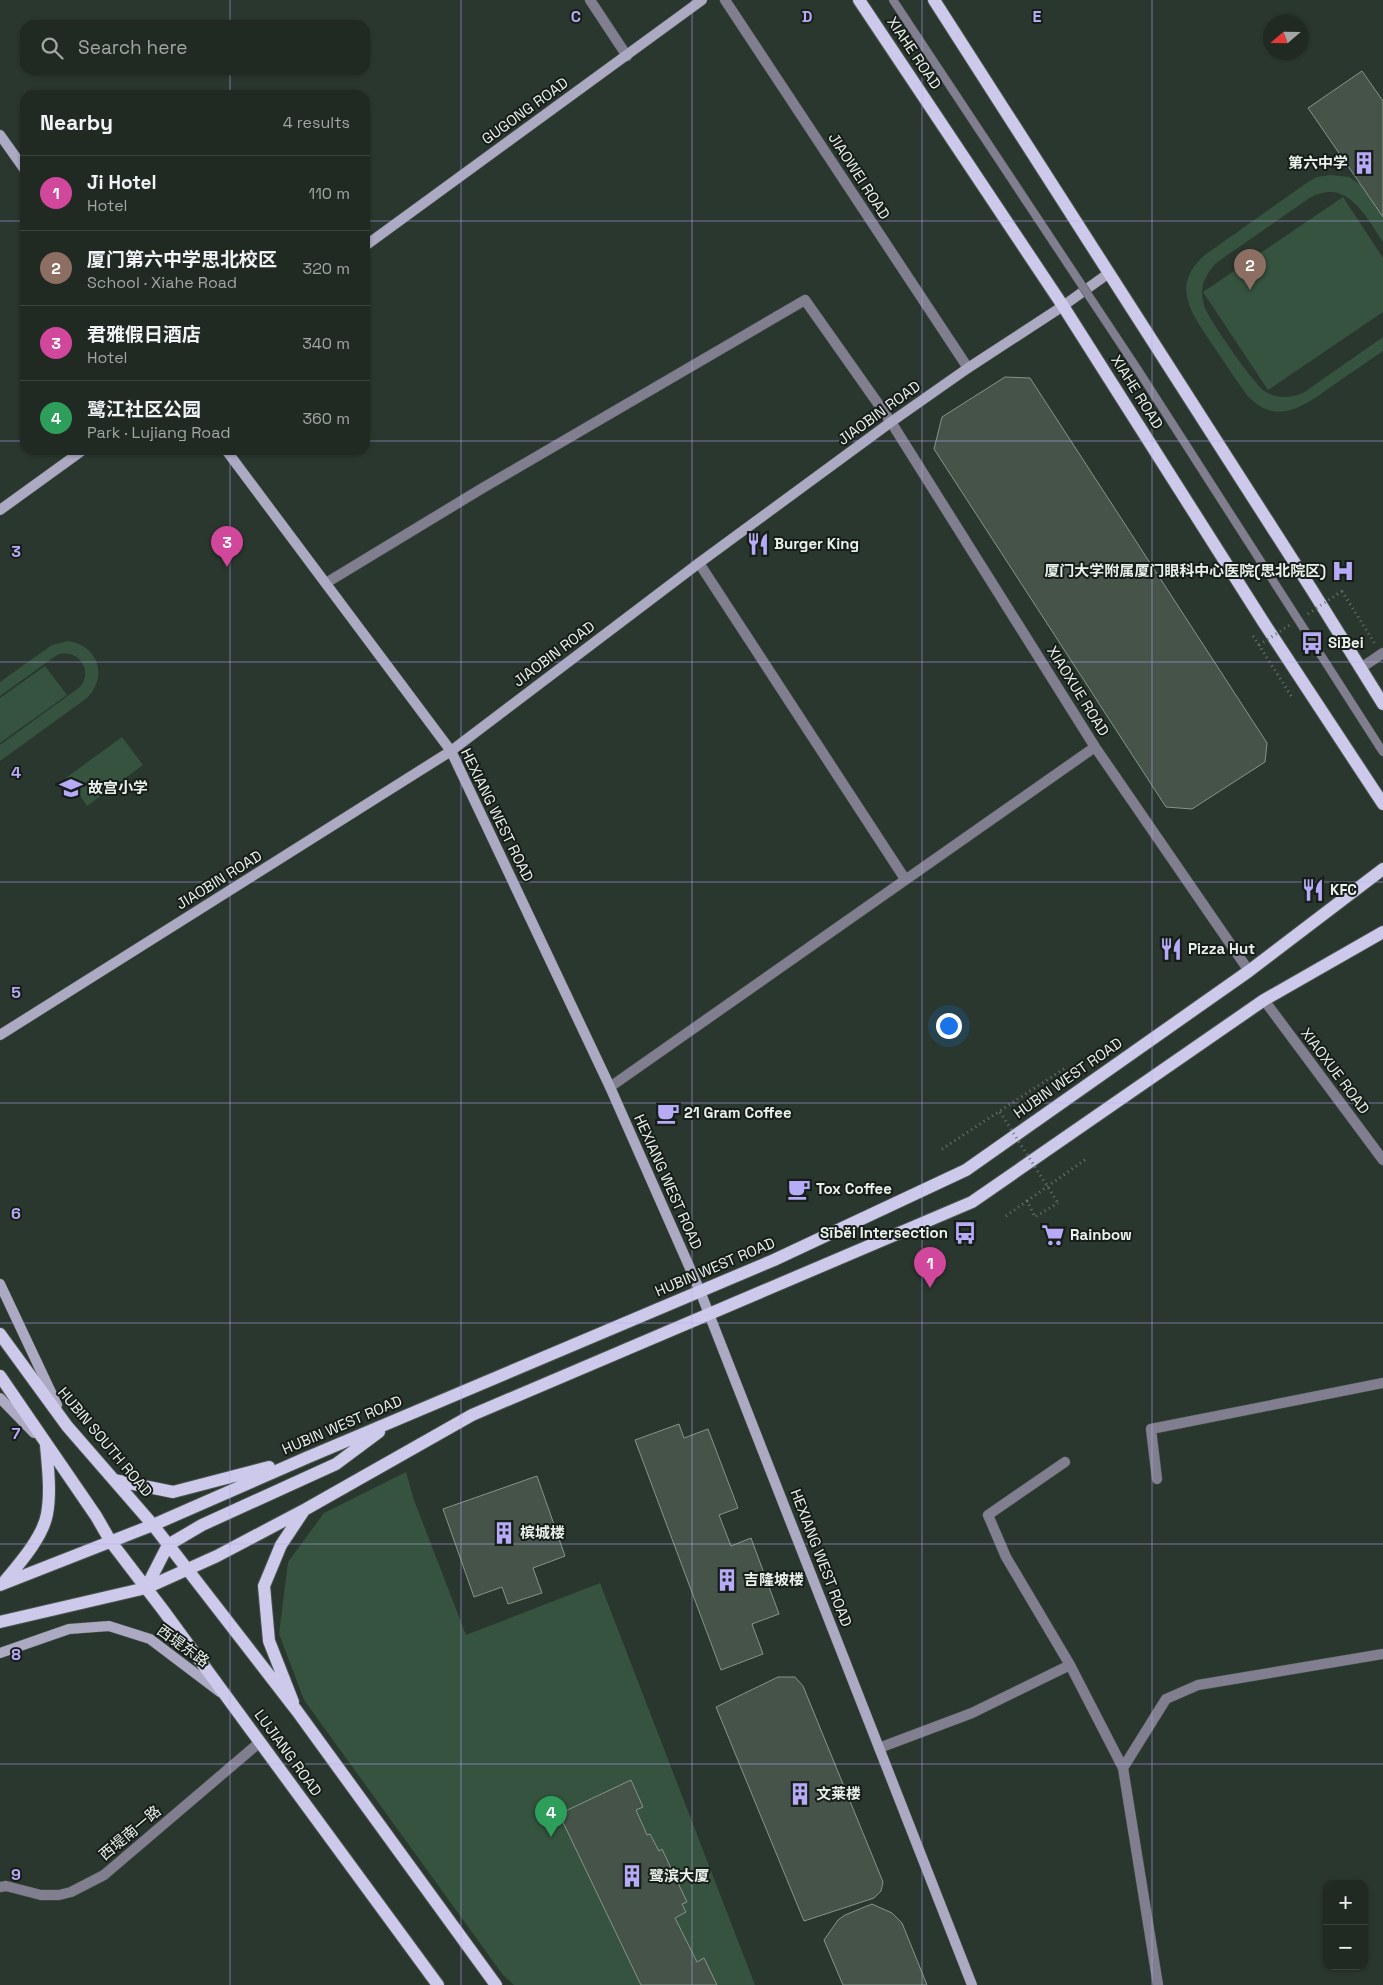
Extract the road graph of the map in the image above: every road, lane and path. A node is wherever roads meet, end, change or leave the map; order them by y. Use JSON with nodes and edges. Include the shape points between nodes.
{"nodes":[{"id":1,"x":590,"y":0,"type":"edge"},
{"id":2,"x":702,"y":0,"type":"edge"},
{"id":3,"x":725,"y":0,"type":"edge"},
{"id":4,"x":859,"y":0,"type":"edge"},
{"id":5,"x":892,"y":0,"type":"edge"},
{"id":6,"x":934,"y":0,"type":"edge"},
{"id":7,"x":627,"y":56,"type":"junction"},
{"id":8,"x":0,"y":135,"type":"edge"},
{"id":9,"x":20,"y":163,"type":"edge"},
{"id":10,"x":370,"y":242,"type":"edge"},
{"id":11,"x":1109,"y":273,"type":"junction"},
{"id":12,"x":1063,"y":306,"type":"junction"},
{"id":13,"x":968,"y":368,"type":"junction"},
{"id":14,"x":891,"y":422,"type":"junction"},
{"id":15,"x":76,"y":455,"type":"edge"},
{"id":16,"x":230,"y":455,"type":"edge"},
{"id":17,"x":0,"y":510,"type":"edge"},
{"id":18,"x":698,"y":563,"type":"junction"},
{"id":19,"x":326,"y":583,"type":"junction"},
{"id":20,"x":1342,"y":591,"type":"dead end"},
{"id":21,"x":1374,"y":642,"type":"dead end"},
{"id":22,"x":1259,"y":645,"type":"dead end"},
{"id":23,"x":1383,"y":653,"type":"edge"},
{"id":24,"x":1361,"y":668,"type":"junction"},
{"id":25,"x":1292,"y":697,"type":"dead end"},
{"id":26,"x":1383,"y":704,"type":"edge"},
{"id":27,"x":1095,"y":747,"type":"junction"},
{"id":28,"x":451,"y":751,"type":"junction"},
{"id":29,"x":1383,"y":752,"type":"edge"},
{"id":30,"x":1383,"y":804,"type":"edge"},
{"id":31,"x":1383,"y":869,"type":"edge"},
{"id":32,"x":905,"y":879,"type":"junction"},
{"id":33,"x":1383,"y":932,"type":"edge"},
{"id":34,"x":1249,"y":971,"type":"junction"},
{"id":35,"x":1264,"y":1000,"type":"junction"},
{"id":36,"x":0,"y":1036,"type":"edge"},
{"id":37,"x":1065,"y":1068,"type":"dead end"},
{"id":38,"x":610,"y":1086,"type":"junction"},
{"id":39,"x":1000,"y":1112,"type":"junction"},
{"id":40,"x":942,"y":1149,"type":"dead end"},
{"id":41,"x":1086,"y":1159,"type":"dead end"},
{"id":42,"x":1383,"y":1160,"type":"edge"},
{"id":43,"x":1027,"y":1202,"type":"junction"},
{"id":44,"x":1006,"y":1216,"type":"dead end"},
{"id":45,"x":0,"y":1284,"type":"edge"},
{"id":46,"x":700,"y":1291,"type":"junction"},
{"id":47,"x":709,"y":1315,"type":"junction"},
{"id":48,"x":0,"y":1334,"type":"edge"},
{"id":49,"x":0,"y":1376,"type":"edge"},
{"id":50,"x":1383,"y":1383,"type":"edge"},
{"id":51,"x":0,"y":1398,"type":"edge"},
{"id":52,"x":398,"y":1419,"type":"junction"},
{"id":53,"x":67,"y":1426,"type":"junction"},
{"id":54,"x":46,"y":1445,"type":"junction"},
{"id":55,"x":306,"y":1458,"type":"junction"},
{"id":56,"x":1065,"y":1462,"type":"dead end"},
{"id":57,"x":1157,"y":1479,"type":"dead end"},
{"id":58,"x":114,"y":1480,"type":"junction"},
{"id":59,"x":306,"y":1509,"type":"junction"},
{"id":60,"x":153,"y":1525,"type":"junction"},
{"id":61,"x":111,"y":1542,"type":"junction"},
{"id":62,"x":168,"y":1545,"type":"junction"},
{"id":63,"x":187,"y":1570,"type":"junction"},
{"id":64,"x":2,"y":1584,"type":"edge"},
{"id":65,"x":146,"y":1588,"type":"junction"},
{"id":66,"x":0,"y":1622,"type":"edge"},
{"id":67,"x":0,"y":1653,"type":"edge"},
{"id":68,"x":1383,"y":1654,"type":"edge"},
{"id":69,"x":1070,"y":1665,"type":"junction"},
{"id":70,"x":228,"y":1698,"type":"junction"},
{"id":71,"x":297,"y":1712,"type":"junction"},
{"id":72,"x":260,"y":1742,"type":"junction"},
{"id":73,"x":880,"y":1748,"type":"junction"},
{"id":74,"x":1124,"y":1768,"type":"junction"},
{"id":75,"x":0,"y":1887,"type":"edge"},
{"id":76,"x":438,"y":1985,"type":"edge"},
{"id":77,"x":496,"y":1985,"type":"edge"},
{"id":78,"x":972,"y":1985,"type":"edge"},
{"id":79,"x":1158,"y":1985,"type":"edge"}],
"edges":[{"from":1,"to":7,"type":"street"},
{"from":2,"to":7,"type":"street","name":"GUGONG ROAD"},
{"from":3,"to":13,"type":"street","name":"JIAOWEI ROAD"},
{"from":4,"to":12,"type":"main road","name":"XIAHE ROAD"},
{"from":5,"to":29,"type":"lane","bridge":true,"via":[[1138,370]]},
{"from":6,"to":11,"type":"main road"},
{"from":7,"to":10,"type":"street","name":"GUGONG ROAD"},
{"from":8,"to":9,"type":"street"},
{"from":11,"to":12,"type":"street","name":"JIAOBIN ROAD"},
{"from":11,"to":24,"type":"main road"},
{"from":12,"to":13,"type":"street","name":"JIAOBIN ROAD"},
{"from":12,"to":30,"type":"main road","name":"XIAHE ROAD"},
{"from":13,"to":14,"type":"street","name":"JIAOBIN ROAD"},
{"from":14,"to":18,"type":"street","name":"JIAOBIN ROAD"},
{"from":14,"to":19,"type":"street","name":"XIAOXUE ROAD","via":[[805,300]]},
{"from":14,"to":27,"type":"street","name":"XIAOXUE ROAD"},
{"from":15,"to":17,"type":"street"},
{"from":16,"to":19,"type":"street","name":"HEXIANG WEST ROAD"},
{"from":18,"to":28,"type":"street","name":"JIAOBIN ROAD"},
{"from":18,"to":32,"type":"street"},
{"from":19,"to":28,"type":"street","name":"HEXIANG WEST ROAD"},
{"from":20,"to":21,"type":"path"},
{"from":22,"to":25,"type":"path"},
{"from":23,"to":24,"type":"street"},
{"from":24,"to":26,"type":"main road"},
{"from":27,"to":32,"type":"street"},
{"from":27,"to":34,"type":"street","name":"XIAOXUE ROAD"},
{"from":28,"to":36,"type":"street","name":"JIAOBIN ROAD"},
{"from":28,"to":38,"type":"street","name":"HEXIANG WEST ROAD"},
{"from":31,"to":34,"type":"main road","name":"HUBIN WEST ROAD"},
{"from":32,"to":38,"type":"street"},
{"from":33,"to":35,"type":"main road"},
{"from":34,"to":46,"type":"main road","name":"HUBIN WEST ROAD","via":[[966,1170]]},
{"from":35,"to":42,"type":"street","name":"XIAOXUE ROAD"},
{"from":35,"to":47,"type":"main road","via":[[972,1202]]},
{"from":37,"to":39,"type":"path"},
{"from":38,"to":46,"type":"street","name":"HEXIANG WEST ROAD"},
{"from":39,"to":40,"type":"path"},
{"from":39,"to":43,"type":"path","bridge":true,"via":[[1058,1203],[1035,1217]]},
{"from":41,"to":43,"type":"path"},
{"from":43,"to":44,"type":"path"},
{"from":45,"to":53,"type":"street"},
{"from":46,"to":47,"type":"street","name":"HEXIANG WEST ROAD"},
{"from":46,"to":52,"type":"main road","name":"HUBIN WEST ROAD"},
{"from":47,"to":59,"type":"main road","via":[[472,1415]]},
{"from":47,"to":73,"type":"street","name":"HEXIANG WEST ROAD"},
{"from":48,"to":53,"type":"main road","name":"HUBIN SOUTH ROAD"},
{"from":49,"to":54,"type":"main road"},
{"from":50,"to":57,"type":"street","via":[[1151,1429]]},
{"from":51,"to":54,"type":"street"},
{"from":52,"to":55,"type":"main road","name":"HUBIN WEST ROAD"},
{"from":52,"to":62,"type":"main road","via":[[336,1464],[202,1525]]},
{"from":53,"to":58,"type":"main road","name":"HUBIN SOUTH ROAD"},
{"from":54,"to":61,"type":"main road"},
{"from":54,"to":64,"type":"main road","via":[[47,1516],[33,1546]]},
{"from":55,"to":58,"type":"main road","via":[[174,1492]]},
{"from":55,"to":60,"type":"main road","name":"HUBIN WEST ROAD"},
{"from":56,"to":69,"type":"street","via":[[988,1515],[1006,1557]]},
{"from":58,"to":60,"type":"main road","name":"HUBIN SOUTH ROAD"},
{"from":59,"to":63,"type":"main road"},
{"from":59,"to":71,"type":"main road","via":[[281,1545],[264,1586],[269,1641]]},
{"from":60,"to":61,"type":"main road","name":"HUBIN WEST ROAD"},
{"from":60,"to":62,"type":"main road","name":"HUBIN SOUTH ROAD"},
{"from":61,"to":64,"type":"main road","name":"HUBIN WEST ROAD"},
{"from":61,"to":65,"type":"main road","name":"LUJIANG ROAD"},
{"from":62,"to":63,"type":"main road","name":"HUBIN SOUTH ROAD"},
{"from":62,"to":65,"type":"main road"},
{"from":63,"to":65,"type":"main road"},
{"from":63,"to":71,"type":"main road","name":"LUJIANG ROAD"},
{"from":65,"to":66,"type":"main road"},
{"from":65,"to":70,"type":"main road","name":"LUJIANG ROAD"},
{"from":67,"to":70,"type":"street","name":"西堤东路","via":[[69,1629],[109,1626],[150,1639]]},
{"from":68,"to":74,"type":"street","via":[[1198,1685],[1166,1699]]},
{"from":69,"to":73,"type":"street","via":[[972,1713]]},
{"from":69,"to":74,"type":"street"},
{"from":70,"to":72,"type":"main road","name":"LUJIANG ROAD"},
{"from":71,"to":77,"type":"main road","name":"LUJIANG ROAD"},
{"from":72,"to":75,"type":"street","name":"西堤南一路","via":[[104,1875],[59,1895]]},
{"from":72,"to":76,"type":"main road","name":"LUJIANG ROAD"},
{"from":73,"to":78,"type":"street","name":"HEXIANG WEST ROAD"},
{"from":74,"to":79,"type":"street"}]}
